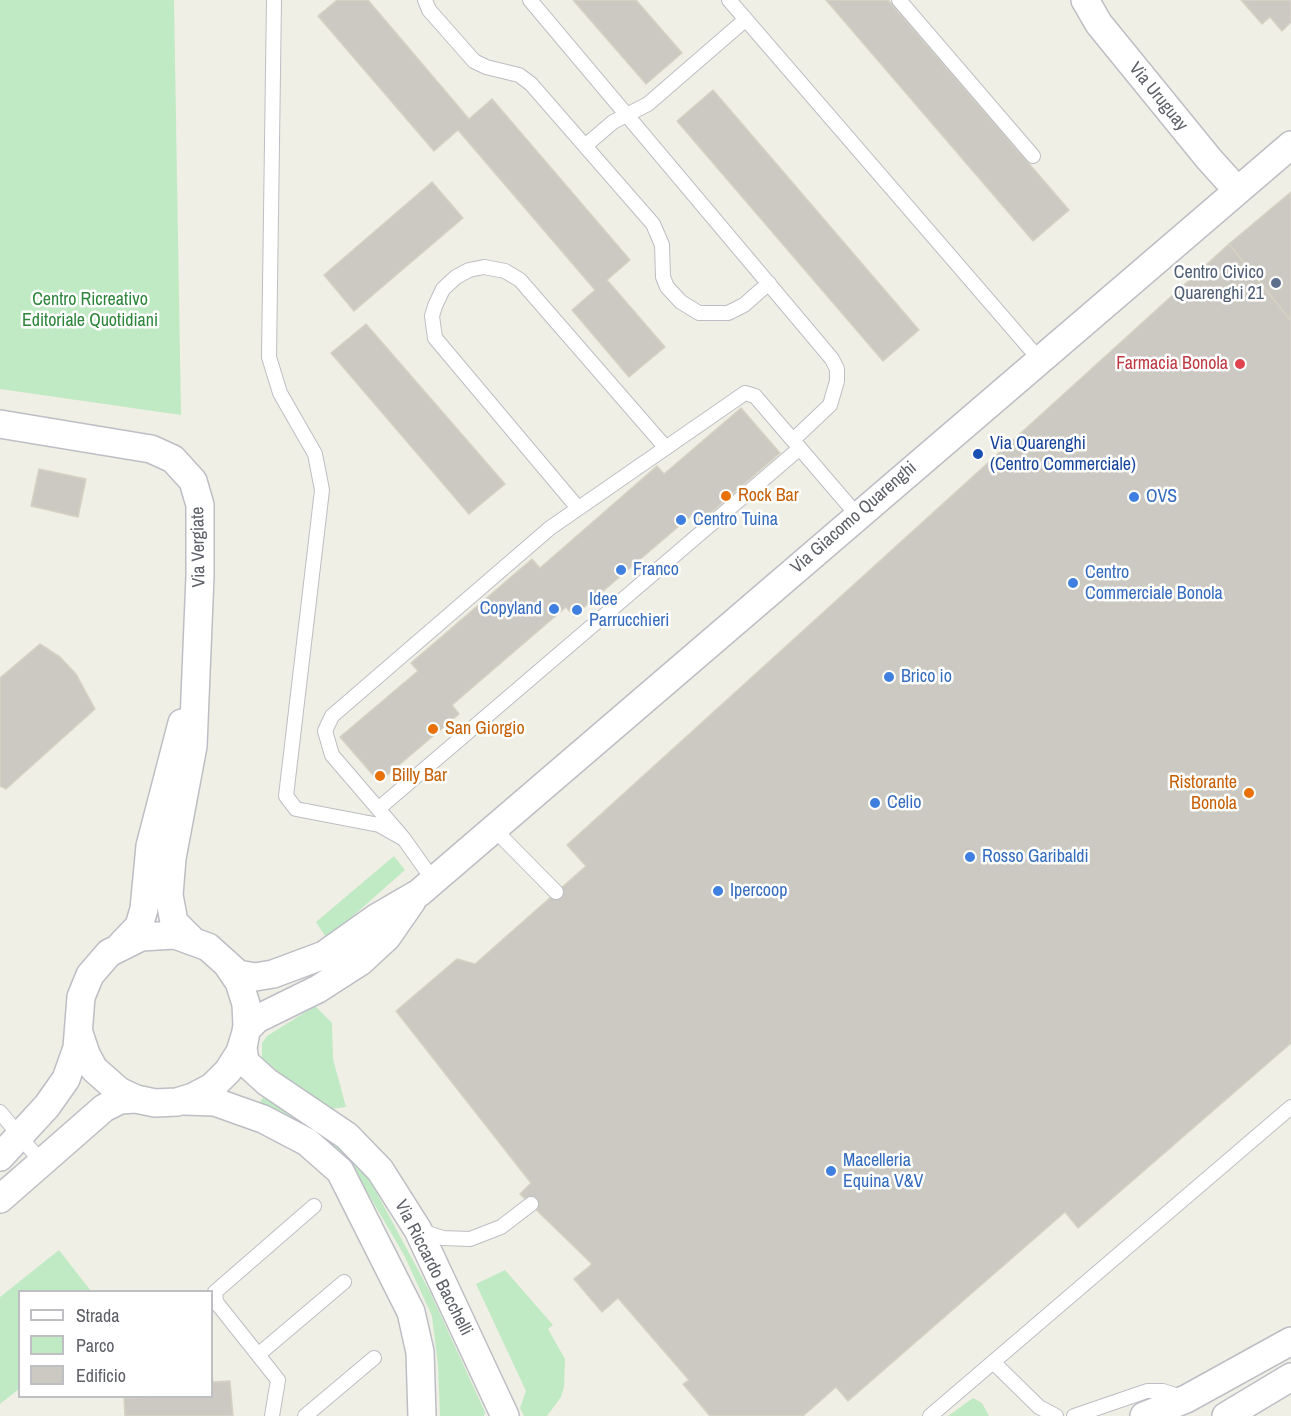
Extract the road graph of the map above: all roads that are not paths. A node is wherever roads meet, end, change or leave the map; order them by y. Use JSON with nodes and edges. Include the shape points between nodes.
{"nodes":[{"id":1,"x":274,"y":0,"type":"edge"},
{"id":2,"x":424,"y":0,"type":"edge"},
{"id":3,"x":530,"y":0,"type":"edge"},
{"id":4,"x":729,"y":0,"type":"edge"},
{"id":5,"x":898,"y":0,"type":"edge"},
{"id":6,"x":1085,"y":0,"type":"edge"},
{"id":7,"x":746,"y":20,"type":"junction"},
{"id":8,"x":627,"y":115,"type":"junction"},
{"id":9,"x":1291,"y":145,"type":"edge"},
{"id":10,"x":585,"y":146,"type":"junction"},
{"id":11,"x":1033,"y":156,"type":"dead end"},
{"id":12,"x":1237,"y":190,"type":"junction"},
{"id":13,"x":769,"y":283,"type":"junction"},
{"id":14,"x":1039,"y":359,"type":"junction"},
{"id":15,"x":0,"y":424,"type":"edge"},
{"id":16,"x":796,"y":444,"type":"junction"},
{"id":17,"x":666,"y":448,"type":"junction"},
{"id":18,"x":578,"y":508,"type":"junction"},
{"id":19,"x":856,"y":515,"type":"junction"},
{"id":20,"x":194,"y":676,"type":"junction"},
{"id":21,"x":378,"y":809,"type":"junction"},
{"id":22,"x":493,"y":828,"type":"junction"},
{"id":23,"x":404,"y":839,"type":"junction"},
{"id":24,"x":426,"y":886,"type":"junction"},
{"id":25,"x":556,"y":892,"type":"dead end"},
{"id":26,"x":192,"y":940,"type":"junction"},
{"id":27,"x":122,"y":945,"type":"junction"},
{"id":28,"x":226,"y":963,"type":"junction"},
{"id":29,"x":79,"y":1026,"type":"junction"},
{"id":30,"x":244,"y":1040,"type":"junction"},
{"id":31,"x":136,"y":1099,"type":"junction"},
{"id":32,"x":174,"y":1102,"type":"junction"},
{"id":33,"x":1291,"y":1107,"type":"edge"},
{"id":34,"x":0,"y":1112,"type":"edge"},
{"id":35,"x":21,"y":1135,"type":"junction"},
{"id":36,"x":0,"y":1157,"type":"edge"},
{"id":37,"x":42,"y":1163,"type":"junction"},
{"id":38,"x":0,"y":1199,"type":"edge"},
{"id":39,"x":531,"y":1204,"type":"dead end"},
{"id":40,"x":315,"y":1206,"type":"dead end"},
{"id":41,"x":417,"y":1230,"type":"junction"},
{"id":42,"x":344,"y":1282,"type":"dead end"},
{"id":43,"x":1291,"y":1341,"type":"edge"},
{"id":44,"x":259,"y":1354,"type":"junction"},
{"id":45,"x":374,"y":1358,"type":"dead end"},
{"id":46,"x":993,"y":1362,"type":"junction"},
{"id":47,"x":1291,"y":1377,"type":"edge"},
{"id":48,"x":1186,"y":1398,"type":"junction"},
{"id":49,"x":272,"y":1416,"type":"edge"},
{"id":50,"x":305,"y":1416,"type":"edge"},
{"id":51,"x":422,"y":1416,"type":"edge"},
{"id":52,"x":505,"y":1416,"type":"edge"},
{"id":53,"x":930,"y":1416,"type":"edge"},
{"id":54,"x":1056,"y":1416,"type":"edge"},
{"id":55,"x":1074,"y":1416,"type":"edge"},
{"id":56,"x":1144,"y":1416,"type":"edge"},
{"id":57,"x":1226,"y":1416,"type":"edge"}],
"edges":[{"from":1,"to":23,"type":"lane","via":[[269,357],[280,393],[319,464],[322,490],[286,796],[291,805],[302,811],[379,825]]},
{"from":2,"to":10,"type":"lane","via":[[470,57],[486,67],[525,79]]},
{"from":3,"to":8,"type":"lane"},
{"from":4,"to":7,"type":"lane"},
{"from":5,"to":11,"type":"lane"},
{"from":6,"to":12,"type":"street","name":"Via Uruguay","via":[[1099,24]]},
{"from":7,"to":8,"type":"lane","via":[[648,104]]},
{"from":7,"to":14,"type":"lane"},
{"from":8,"to":10,"type":"lane","via":[[607,126]]},
{"from":8,"to":13,"type":"lane"},
{"from":9,"to":12,"type":"street","name":"Via Giacomo Quarenghi"},
{"from":10,"to":13,"type":"lane","via":[[653,224],[662,244],[663,277],[681,303],[699,313],[728,313]]},
{"from":12,"to":14,"type":"street","name":"Via Giacomo Quarenghi"},
{"from":13,"to":16,"type":"lane","via":[[837,369],[830,405]]},
{"from":14,"to":19,"type":"street","name":"Via Giacomo Quarenghi"},
{"from":15,"to":20,"type":"street","name":"Via Vergiate","via":[[151,449],[172,459],[188,474],[200,505],[199,622]]},
{"from":16,"to":17,"type":"lane","via":[[755,396],[745,393]]},
{"from":16,"to":19,"type":"lane"},
{"from":16,"to":21,"type":"lane"},
{"from":17,"to":18,"type":"lane"},
{"from":17,"to":18,"type":"lane","via":[[520,280],[505,271],[484,267],[456,277],[443,289],[435,306],[435,338]]},
{"from":18,"to":21,"type":"lane","via":[[550,528],[327,723],[325,740],[332,755]]},
{"from":19,"to":22,"type":"street","name":"Via Giacomo Quarenghi"},
{"from":20,"to":26,"type":"street","name":"Via Vergiate","via":[[193,746],[169,895],[174,922]]},
{"from":20,"to":27,"type":"street","name":"Via Vergiate","via":[[150,846],[144,909],[139,926]]},
{"from":21,"to":23,"type":"lane"},
{"from":22,"to":24,"type":"street","name":"Via Giacomo Quarenghi"},
{"from":22,"to":25,"type":"lane"},
{"from":23,"to":24,"type":"lane"},
{"from":24,"to":28,"type":"street","name":"Via Giacomo Quarenghi","via":[[306,964],[255,977],[238,974]]},
{"from":24,"to":30,"type":"street","name":"Via Giacomo Quarenghi","via":[[375,949],[318,990],[257,1019],[247,1029]]},
{"from":26,"to":27,"type":"street","name":"Via Giacomo Quarenghi","via":[[158,934]]},
{"from":26,"to":28,"type":"street","name":"Via Giacomo Quarenghi","via":[[208,947]]},
{"from":27,"to":29,"type":"street","name":"Via Giacomo Quarenghi","via":[[100,961],[90,975],[81,997]]},
{"from":28,"to":30,"type":"street","name":"Via Giacomo Quarenghi","via":[[239,982],[246,1004]]},
{"from":29,"to":31,"type":"street","name":"Via Giacomo Quarenghi","via":[[94,1069],[118,1091]]},
{"from":29,"to":35,"type":"street","name":"Via Giacomo Quarenghi","via":[[75,1058],[66,1079]]},
{"from":30,"to":32,"type":"street","name":"Via Giacomo Quarenghi","via":[[235,1062],[221,1080],[198,1095]]},
{"from":30,"to":41,"type":"street","name":"Via Riccardo Bacchelli","via":[[244,1057],[251,1070],[331,1123],[364,1151]]},
{"from":31,"to":32,"type":"street","name":"Via Giacomo Quarenghi"},
{"from":31,"to":37,"type":"street","name":"Via Giacomo Quarenghi","via":[[120,1100],[104,1108]]},
{"from":32,"to":51,"type":"street","name":"Via Riccardo Bacchelli","via":[[215,1102],[263,1119],[307,1142],[340,1171],[411,1312],[420,1352]]},
{"from":33,"to":46,"type":"lane"},
{"from":34,"to":35,"type":"lane"},
{"from":35,"to":36,"type":"street","name":"Via Giacomo Quarenghi"},
{"from":35,"to":37,"type":"lane"},
{"from":37,"to":38,"type":"street","name":"Via Giacomo Quarenghi"},
{"from":39,"to":41,"type":"lane","via":[[501,1227],[470,1239],[443,1238]]},
{"from":40,"to":44,"type":"lane","via":[[215,1292],[216,1302]]},
{"from":41,"to":52,"type":"street","name":"Via Riccardo Bacchelli"},
{"from":42,"to":44,"type":"lane"},
{"from":43,"to":48,"type":"street"},
{"from":44,"to":49,"type":"lane","via":[[278,1380]]},
{"from":45,"to":50,"type":"lane"},
{"from":46,"to":53,"type":"lane"},
{"from":46,"to":54,"type":"lane","via":[[1039,1407]]},
{"from":47,"to":57,"type":"street"},
{"from":48,"to":55,"type":"lane","via":[[1147,1391]]},
{"from":48,"to":56,"type":"street"}]}
